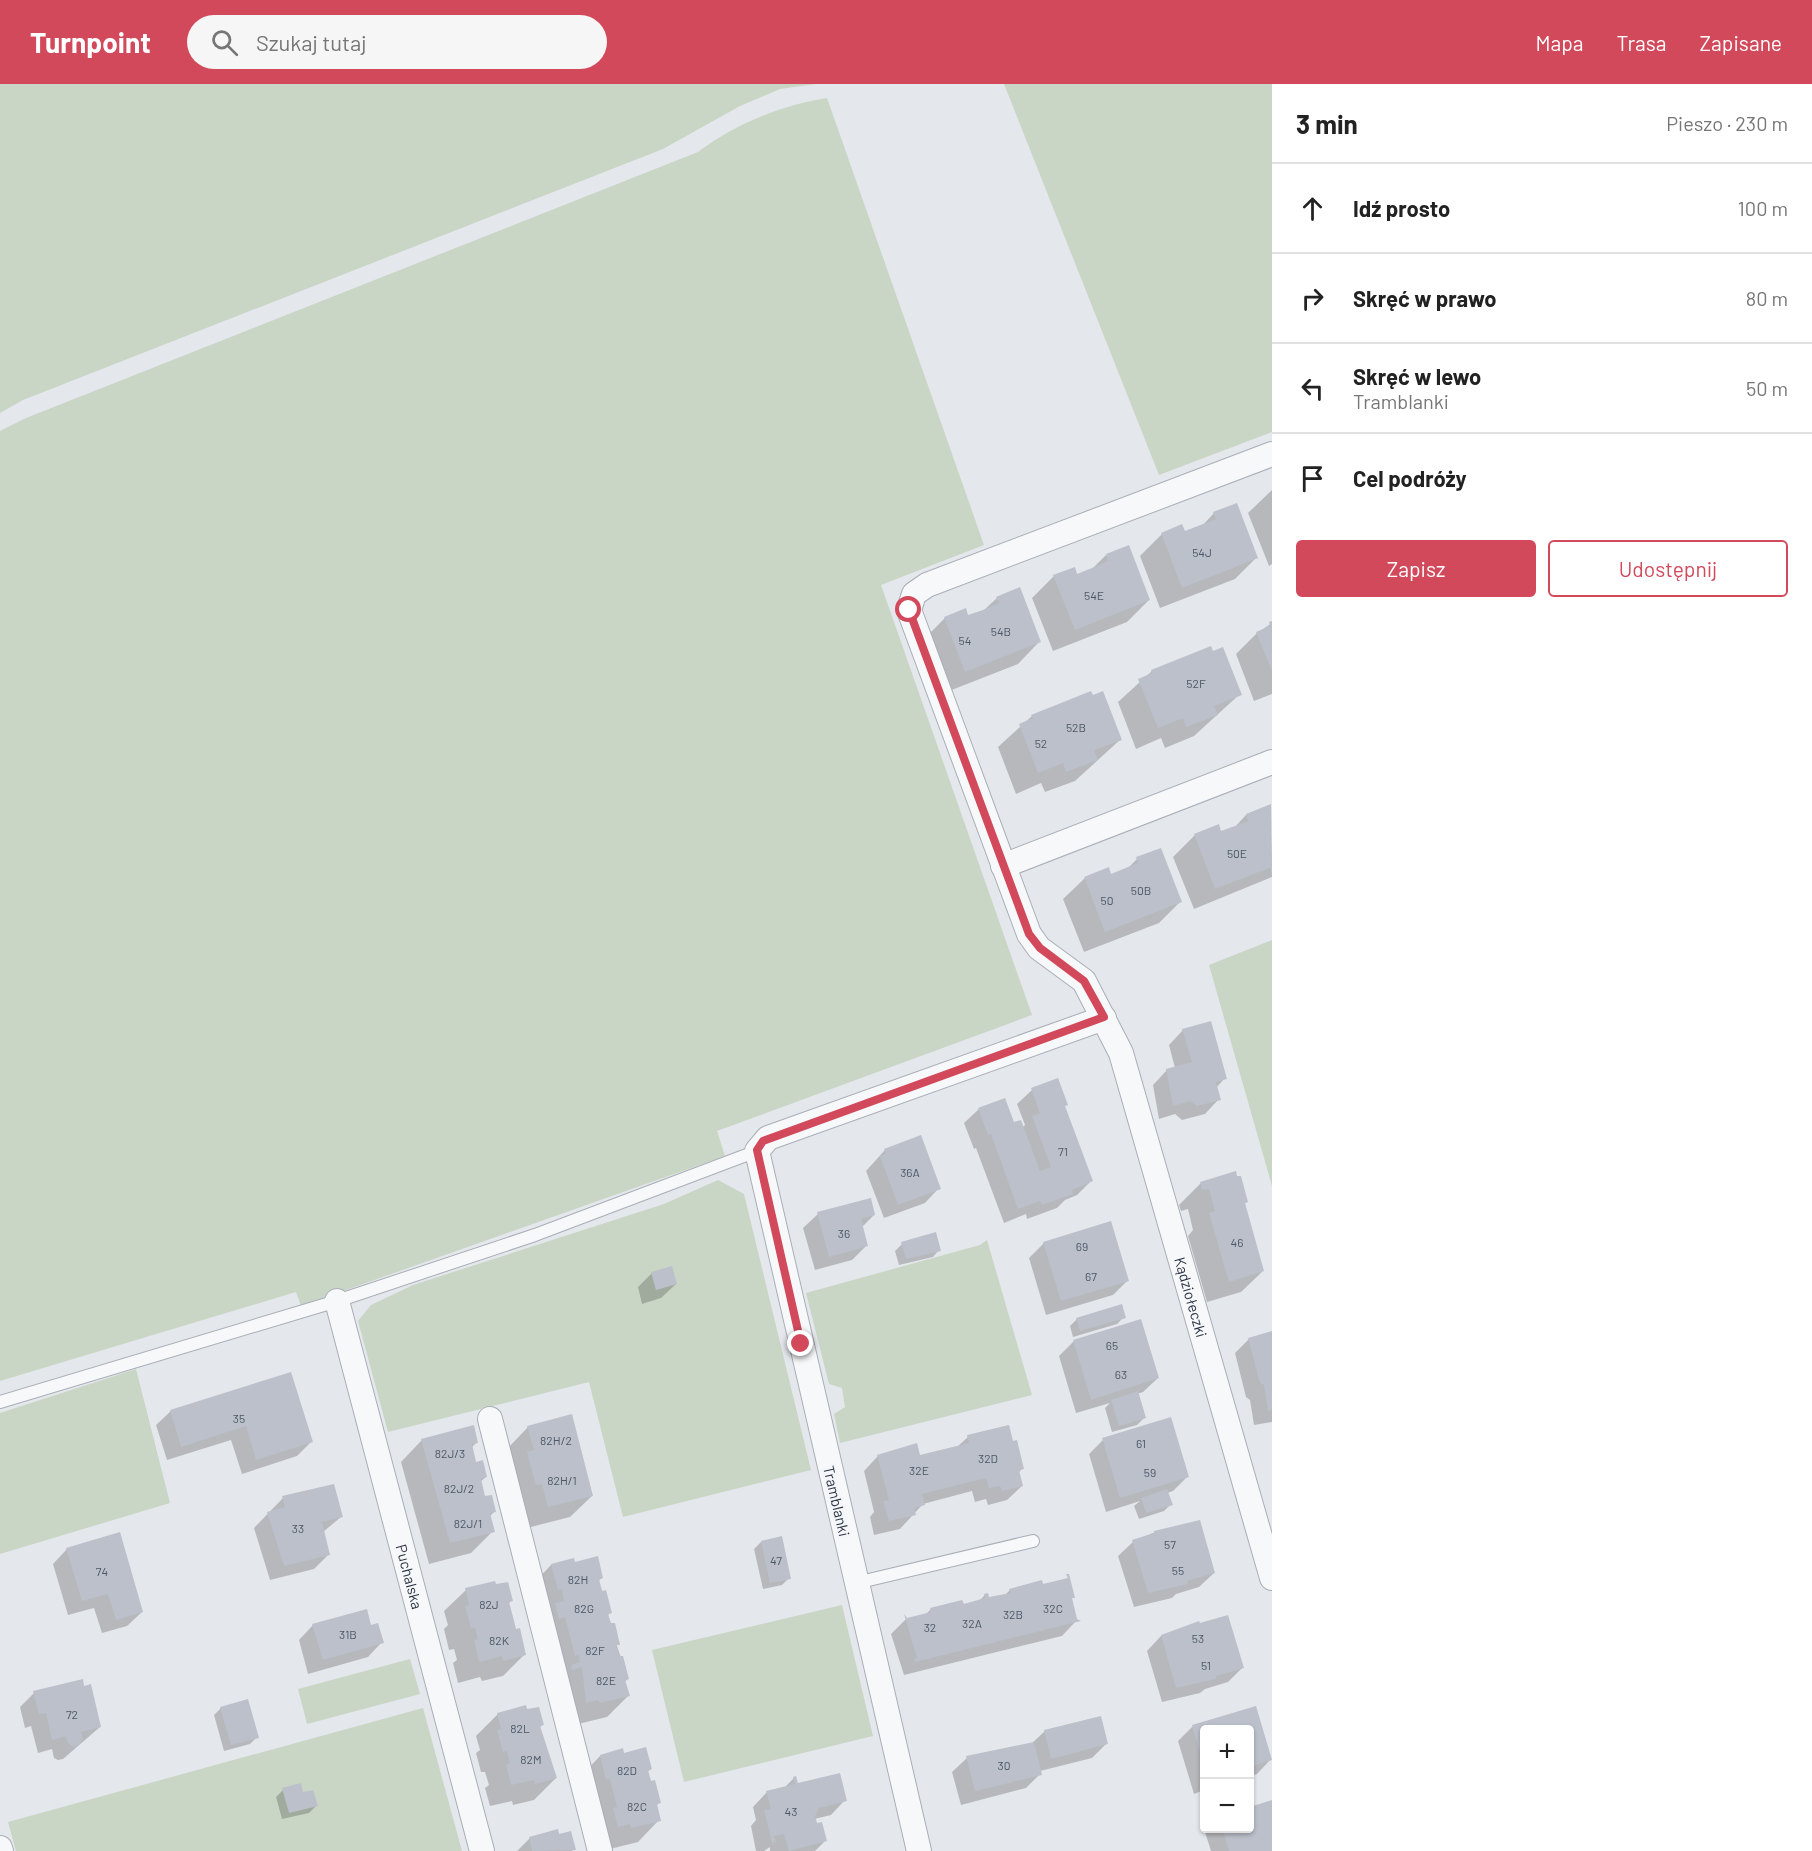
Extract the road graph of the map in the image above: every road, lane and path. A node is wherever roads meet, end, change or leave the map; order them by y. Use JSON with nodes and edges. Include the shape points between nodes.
{"nodes":[{"id":1,"x":1272,"y":454,"type":"edge"},
{"id":2,"x":1272,"y":762,"type":"edge"},
{"id":3,"x":1003,"y":866,"type":"junction"},
{"id":4,"x":1104,"y":1017,"type":"junction"},
{"id":5,"x":757,"y":1150,"type":"junction"},
{"id":6,"x":337,"y":1301,"type":"junction"},
{"id":7,"x":0,"y":1402,"type":"edge"},
{"id":8,"x":490,"y":1419,"type":"dead end"},
{"id":9,"x":1034,"y":1541,"type":"dead end"},
{"id":10,"x":1272,"y":1578,"type":"edge"},
{"id":11,"x":856,"y":1583,"type":"junction"},
{"id":12,"x":482,"y":1851,"type":"edge"},
{"id":13,"x":600,"y":1851,"type":"edge"},
{"id":14,"x":919,"y":1851,"type":"edge"}],
"edges":[{"from":1,"to":3,"type":"street","name":"Kądziołeczki","via":[[927,585],[914,594],[909,610]]},
{"from":2,"to":3,"type":"street"},
{"from":3,"to":4,"type":"street","name":"Kądziołeczki","via":[[1029,934],[1040,948],[1084,981]]},
{"from":4,"to":5,"type":"street","via":[[768,1138]]},
{"from":4,"to":10,"type":"street","name":"Kądziołeczki","via":[[1121,1053]]},
{"from":5,"to":6,"type":"lane","via":[[535,1235]]},
{"from":5,"to":11,"type":"street","name":"Tramblanki"},
{"from":6,"to":7,"type":"lane"},
{"from":6,"to":12,"type":"street","name":"Puchalska"},
{"from":8,"to":13,"type":"street"},
{"from":9,"to":11,"type":"lane"},
{"from":11,"to":14,"type":"street","name":"Tramblanki"}]}
